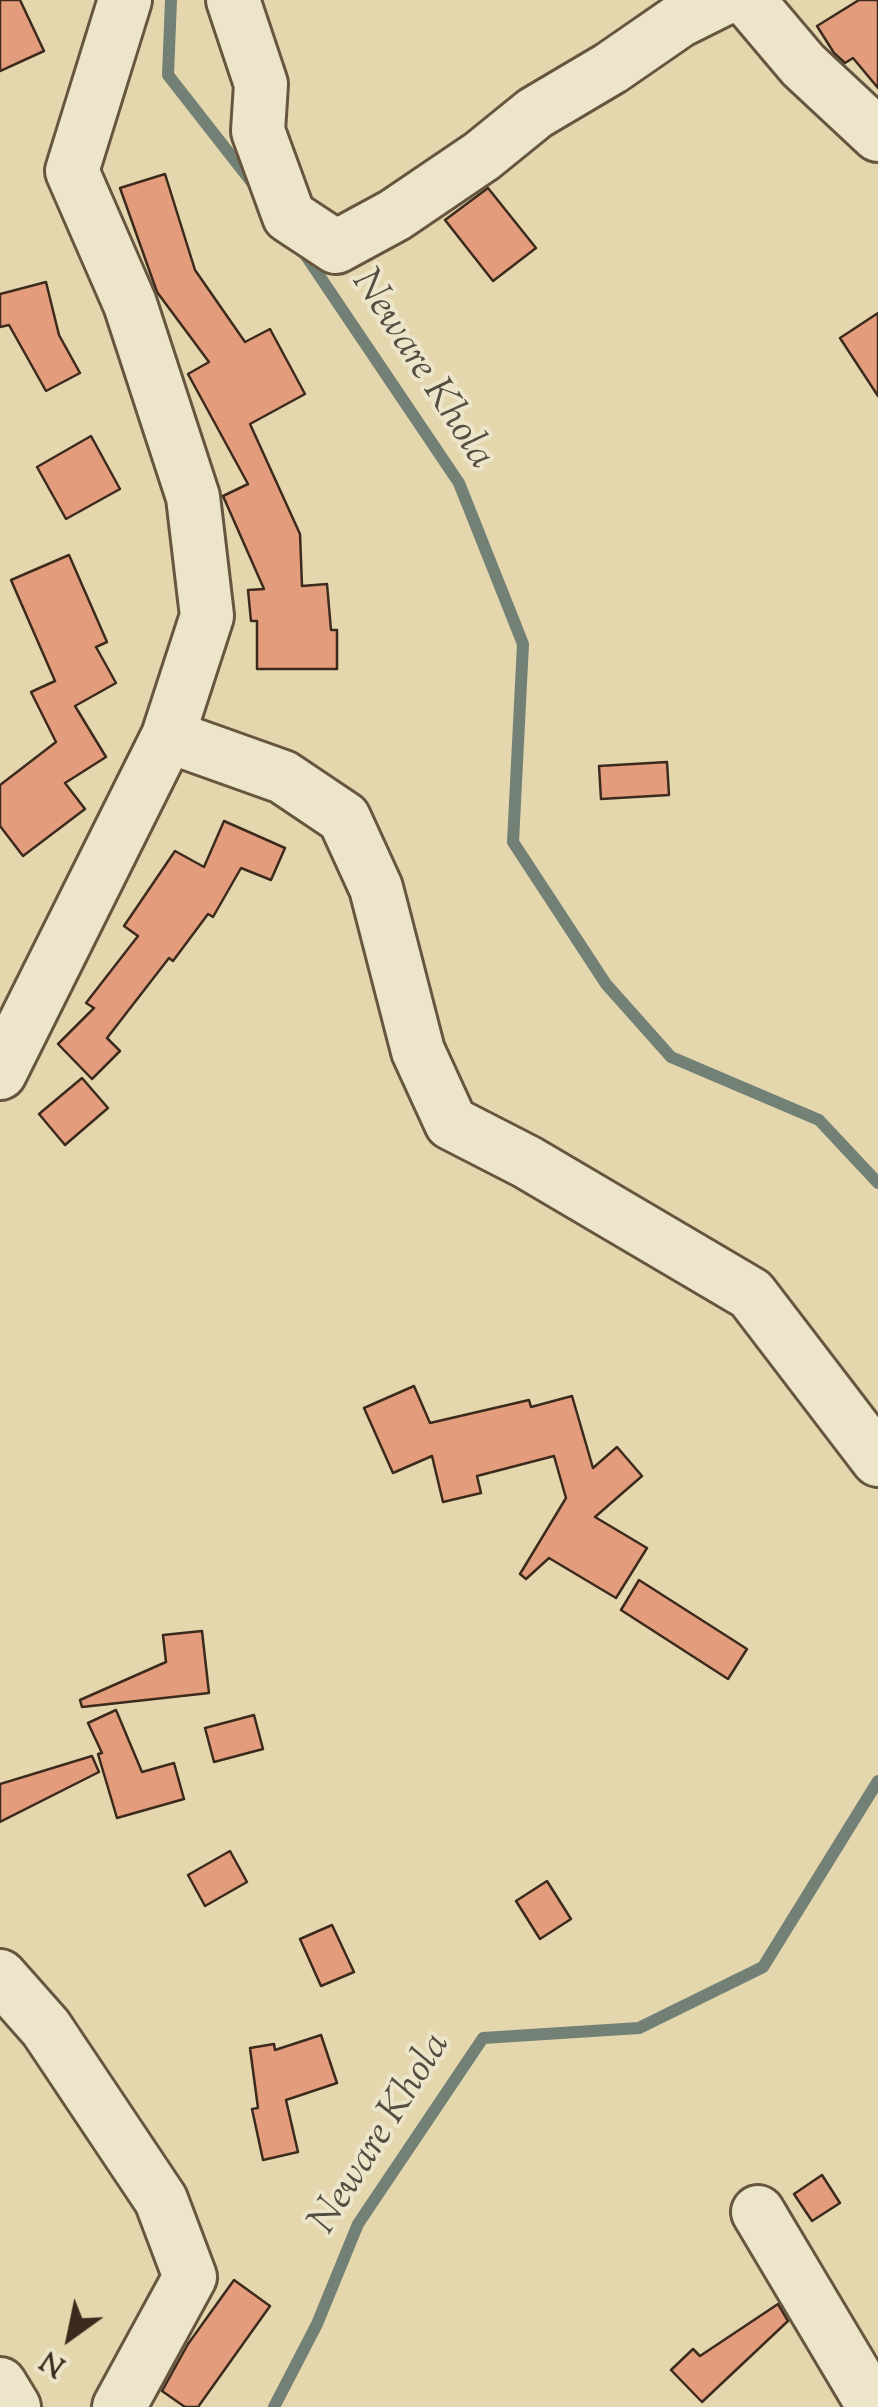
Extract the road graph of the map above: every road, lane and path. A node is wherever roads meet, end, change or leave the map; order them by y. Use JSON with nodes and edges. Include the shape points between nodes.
{"nodes":[{"id":1,"x":126,"y":0,"type":"edge"},
{"id":2,"x":233,"y":0,"type":"edge"},
{"id":3,"x":721,"y":0,"type":"edge"},
{"id":4,"x":748,"y":0,"type":"edge"},
{"id":5,"x":878,"y":135,"type":"edge"},
{"id":6,"x":168,"y":736,"type":"junction"},
{"id":7,"x":0,"y":1073,"type":"edge"},
{"id":8,"x":878,"y":1460,"type":"edge"},
{"id":9,"x":0,"y":1976,"type":"edge"},
{"id":10,"x":758,"y":2212,"type":"dead end"},
{"id":11,"x":0,"y":2384,"type":"edge"},
{"id":12,"x":14,"y":2407,"type":"edge"},
{"id":13,"x":119,"y":2407,"type":"edge"},
{"id":14,"x":874,"y":2407,"type":"edge"}],
"edges":[{"from":1,"to":6,"type":"street","via":[[72,170],[130,304],[193,497],[207,616]]},
{"from":2,"to":3,"type":"street","via":[[261,84],[258,131],[288,216],[336,247],[482,156],[534,113]]},
{"from":4,"to":5,"type":"street"},
{"from":6,"to":7,"type":"street"},
{"from":6,"to":8,"type":"street","via":[[283,777],[344,818],[376,888],[418,1051],[451,1123],[751,1294]]},
{"from":9,"to":13,"type":"street","via":[[46,2028],[161,2200],[190,2277]]},
{"from":10,"to":14,"type":"street"},
{"from":11,"to":12,"type":"street"}]}
